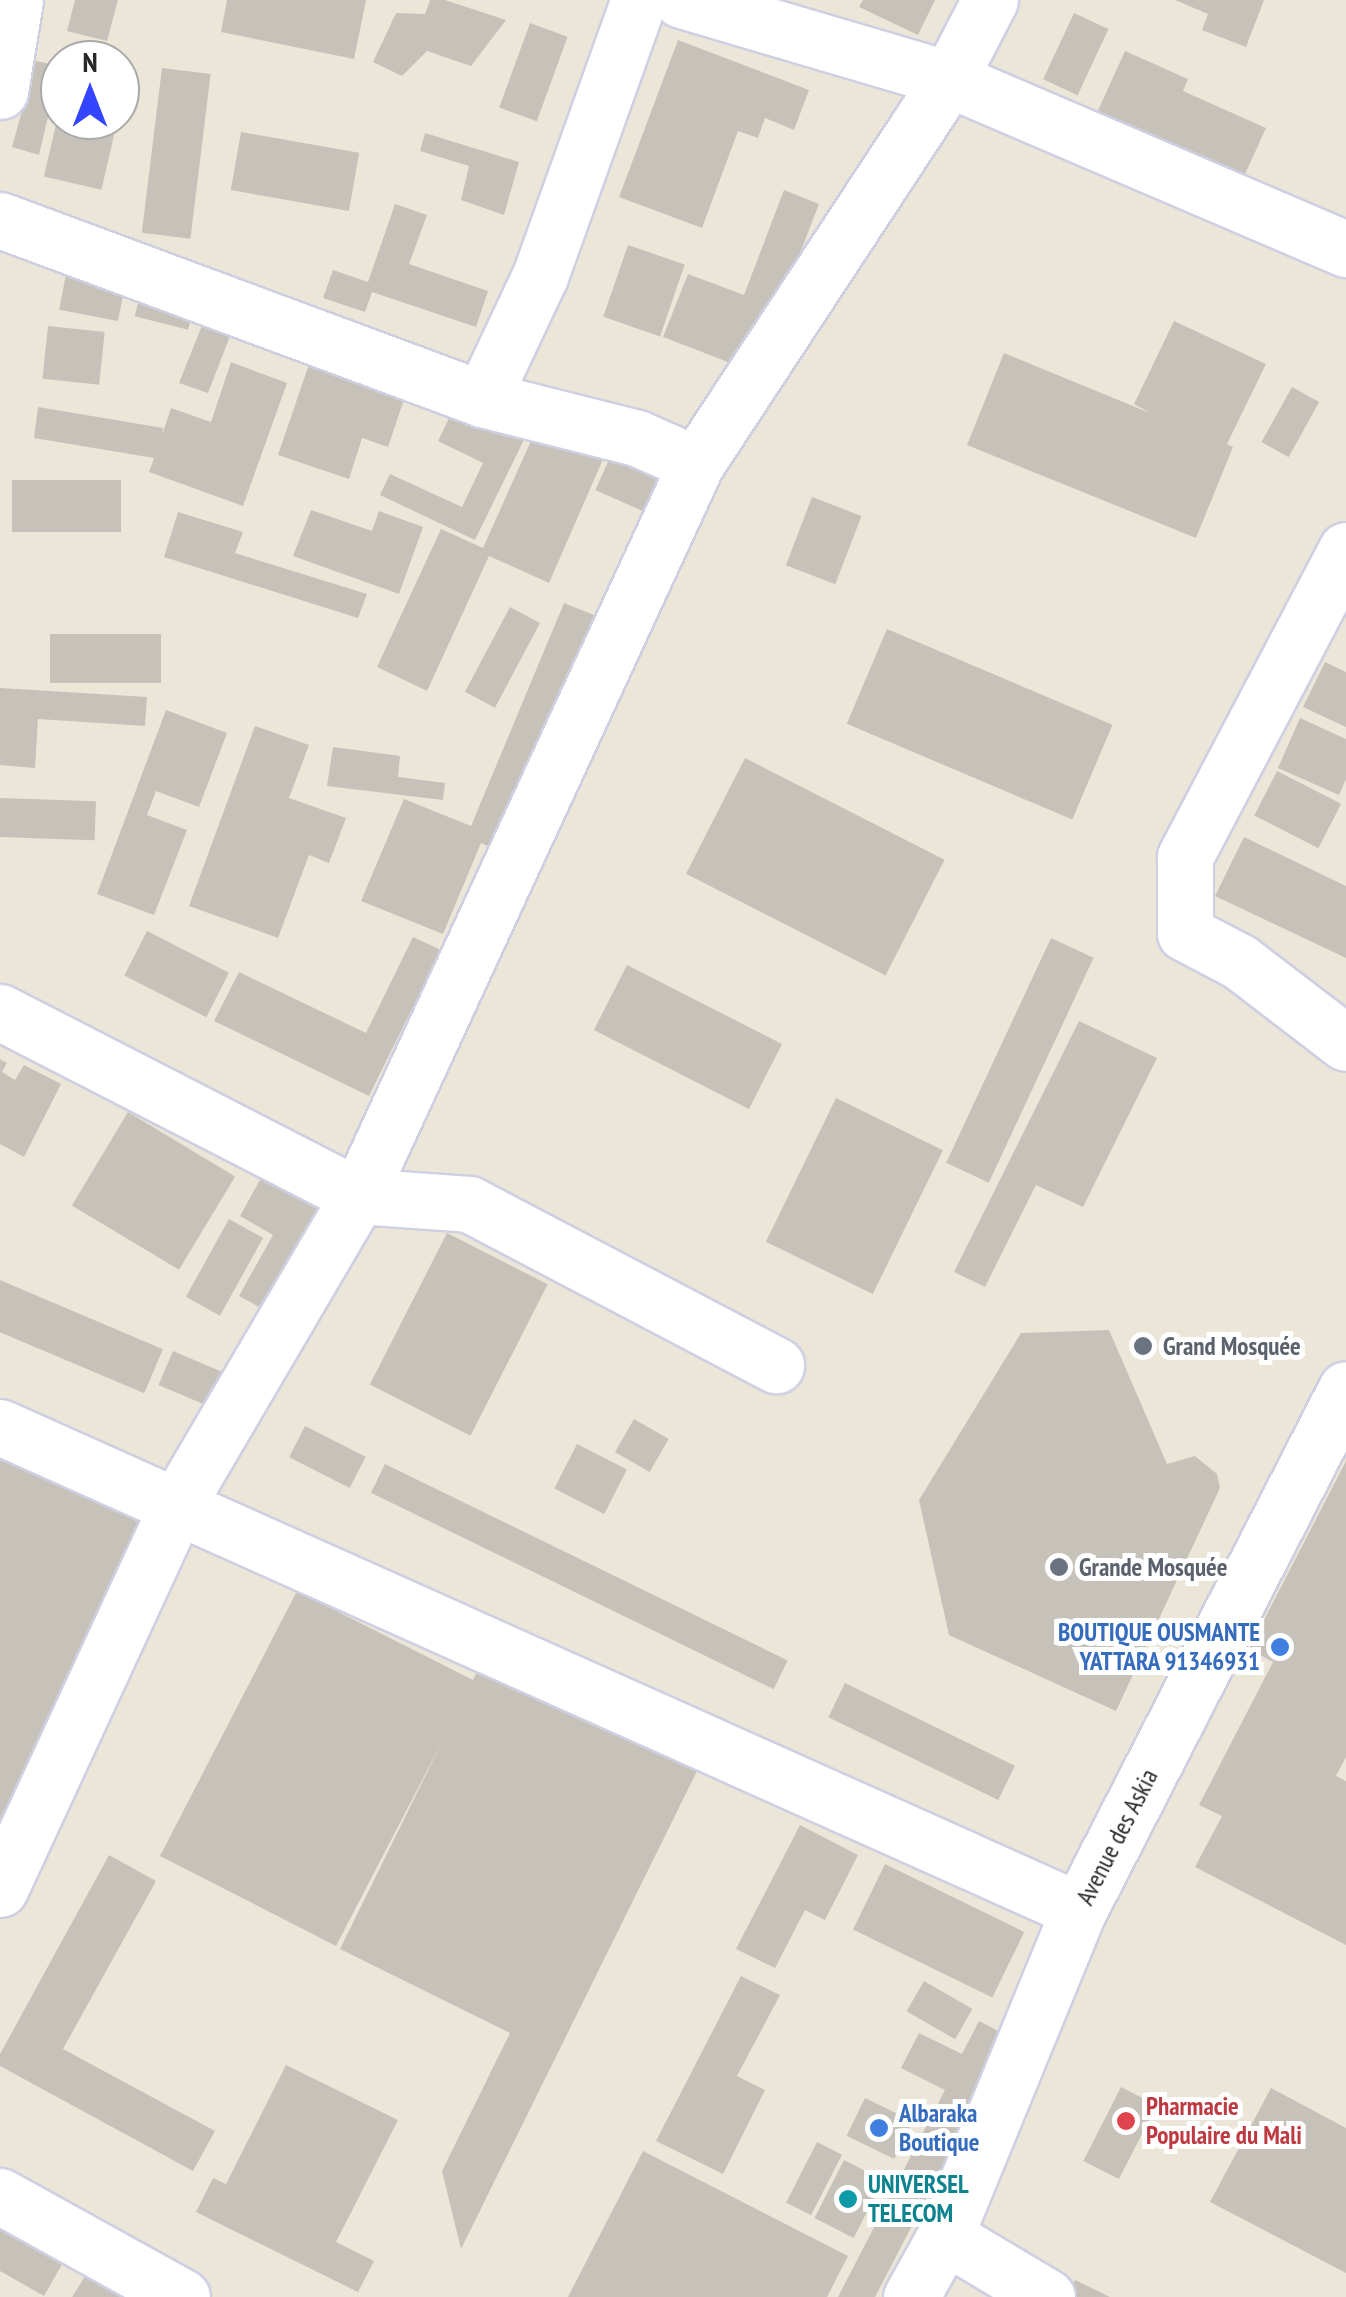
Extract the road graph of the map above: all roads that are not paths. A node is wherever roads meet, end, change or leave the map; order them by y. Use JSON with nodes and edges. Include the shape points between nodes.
{"nodes":[{"id":1,"x":15,"y":0,"type":"edge"},
{"id":2,"x":640,"y":0,"type":"edge"},
{"id":3,"x":680,"y":0,"type":"edge"},
{"id":4,"x":990,"y":0,"type":"edge"},
{"id":5,"x":949,"y":79,"type":"junction"},
{"id":6,"x":0,"y":90,"type":"edge"},
{"id":7,"x":0,"y":220,"type":"edge"},
{"id":8,"x":1346,"y":249,"type":"edge"},
{"id":9,"x":482,"y":399,"type":"junction"},
{"id":10,"x":696,"y":464,"type":"junction"},
{"id":11,"x":1346,"y":550,"type":"edge"},
{"id":12,"x":0,"y":1012,"type":"edge"},
{"id":13,"x":1346,"y":1043,"type":"edge"},
{"id":14,"x":358,"y":1196,"type":"junction"},
{"id":15,"x":776,"y":1365,"type":"dead end"},
{"id":16,"x":1346,"y":1388,"type":"edge"},
{"id":17,"x":0,"y":1427,"type":"edge"},
{"id":18,"x":178,"y":1503,"type":"junction"},
{"id":19,"x":0,"y":1889,"type":"edge"},
{"id":20,"x":1079,"y":1910,"type":"junction"},
{"id":21,"x":0,"y":2196,"type":"edge"},
{"id":22,"x":945,"y":2236,"type":"junction"},
{"id":23,"x":182,"y":2297,"type":"edge"},
{"id":24,"x":910,"y":2297,"type":"edge"},
{"id":25,"x":1048,"y":2297,"type":"edge"}],
"edges":[{"from":1,"to":6,"type":"street"},
{"from":2,"to":9,"type":"street","via":[[540,276]]},
{"from":3,"to":5,"type":"street"},
{"from":4,"to":5,"type":"street"},
{"from":5,"to":8,"type":"street"},
{"from":5,"to":10,"type":"street"},
{"from":7,"to":9,"type":"street"},
{"from":9,"to":10,"type":"street","via":[[637,438]]},
{"from":10,"to":14,"type":"street"},
{"from":11,"to":13,"type":"street","via":[[1185,858],[1185,933],[1240,962]]},
{"from":12,"to":14,"type":"street"},
{"from":14,"to":15,"type":"street","via":[[469,1204]]},
{"from":14,"to":18,"type":"street"},
{"from":16,"to":20,"type":"street","name":"Avenue des Askia"},
{"from":17,"to":18,"type":"street"},
{"from":18,"to":19,"type":"street"},
{"from":18,"to":20,"type":"street"},
{"from":20,"to":22,"type":"street","name":"Avenue des Askia"},
{"from":21,"to":23,"type":"street"},
{"from":22,"to":24,"type":"street","name":"Avenue des Askia"},
{"from":22,"to":25,"type":"street"}]}
